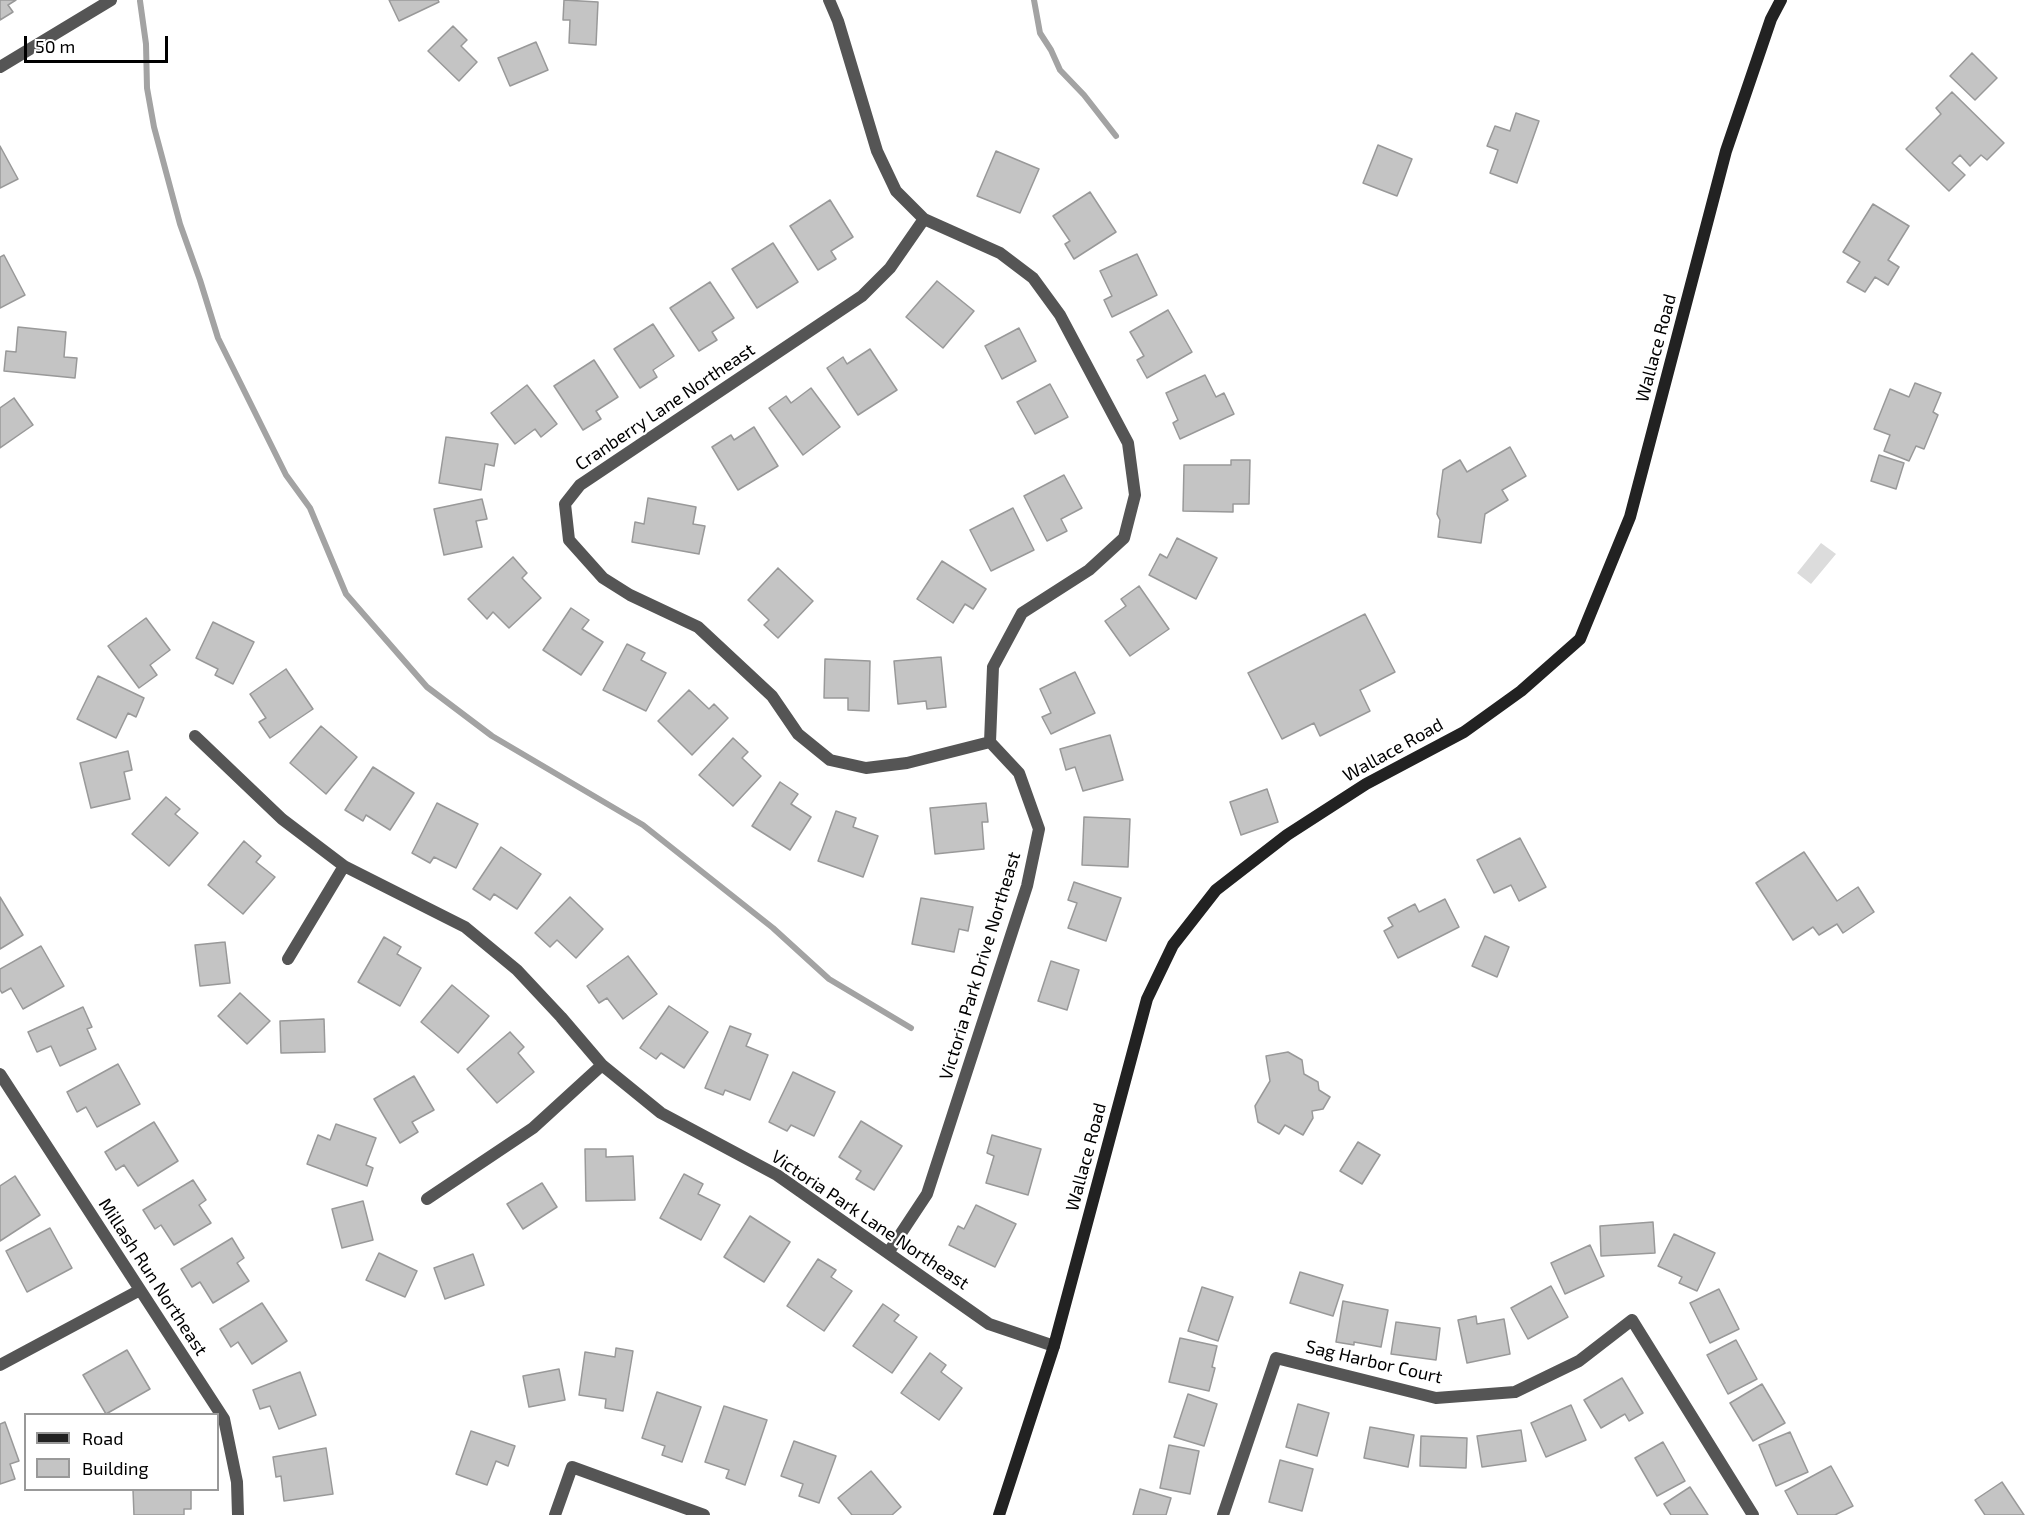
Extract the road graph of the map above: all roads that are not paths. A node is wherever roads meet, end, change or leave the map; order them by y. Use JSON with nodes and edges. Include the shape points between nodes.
{"nodes":[{"id":1,"x":111,"y":0,"type":"edge"},
{"id":2,"x":829,"y":0,"type":"edge"},
{"id":3,"x":1781,"y":0,"type":"edge"},
{"id":4,"x":0,"y":67,"type":"edge"},
{"id":5,"x":924,"y":219,"type":"junction"},
{"id":6,"x":195,"y":736,"type":"dead end"},
{"id":7,"x":990,"y":742,"type":"junction"},
{"id":8,"x":344,"y":866,"type":"junction"},
{"id":9,"x":288,"y":959,"type":"dead end"},
{"id":10,"x":602,"y":1065,"type":"junction"},
{"id":11,"x":0,"y":1074,"type":"edge"},
{"id":12,"x":427,"y":1199,"type":"dead end"},
{"id":13,"x":888,"y":1253,"type":"junction"},
{"id":14,"x":140,"y":1290,"type":"junction"},
{"id":15,"x":1054,"y":1347,"type":"junction"},
{"id":16,"x":0,"y":1365,"type":"edge"},
{"id":17,"x":238,"y":1515,"type":"edge"},
{"id":18,"x":555,"y":1515,"type":"edge"},
{"id":19,"x":704,"y":1515,"type":"edge"},
{"id":20,"x":999,"y":1515,"type":"edge"},
{"id":21,"x":1223,"y":1515,"type":"edge"},
{"id":22,"x":1753,"y":1515,"type":"edge"}],
"edges":[{"from":1,"to":4,"type":"street"},
{"from":2,"to":5,"type":"street","via":[[876,151],[896,191]]},
{"from":3,"to":15,"type":"street","name":"Wallace Road","via":[[1726,151],[1630,517],[1580,639],[1521,691],[1464,732],[1366,784],[1287,835],[1216,890],[1173,945],[1147,999]]},
{"from":5,"to":7,"type":"street","via":[[1000,253],[1033,278],[1060,315],[1128,444],[1135,495],[1124,538],[1089,570],[1022,613],[993,667]]},
{"from":5,"to":7,"type":"street","name":"Cranberry Lane Northeast","via":[[890,268],[862,296],[580,485],[565,504],[569,540],[603,578],[698,627],[771,696],[798,734],[830,760],[867,768],[907,763]]},
{"from":6,"to":8,"type":"street","name":"Victoria Park Lane Northeast","via":[[282,819]]},
{"from":7,"to":13,"type":"street","name":"Victoria Park Drive Northeast","via":[[1019,773],[1039,829],[1027,886],[927,1194]]},
{"from":8,"to":9,"type":"street"},
{"from":8,"to":10,"type":"street","name":"Victoria Park Lane Northeast","via":[[465,927],[517,970]]},
{"from":10,"to":12,"type":"street","via":[[533,1128]]},
{"from":10,"to":13,"type":"street","name":"Victoria Park Lane Northeast","via":[[661,1113],[777,1175]]},
{"from":11,"to":14,"type":"street","name":"Millash Run Northeast"},
{"from":13,"to":15,"type":"street","name":"Victoria Park Lane Northeast","via":[[989,1324]]},
{"from":14,"to":16,"type":"street"},
{"from":14,"to":17,"type":"street","name":"Millash Run Northeast","via":[[224,1419],[237,1482]]},
{"from":15,"to":20,"type":"street","name":"Wallace Road"},
{"from":18,"to":19,"type":"street","via":[[572,1467]]},
{"from":21,"to":22,"type":"street","name":"Sag Harbor Court","via":[[1276,1358],[1436,1398],[1515,1392],[1579,1361],[1632,1320]]}]}
